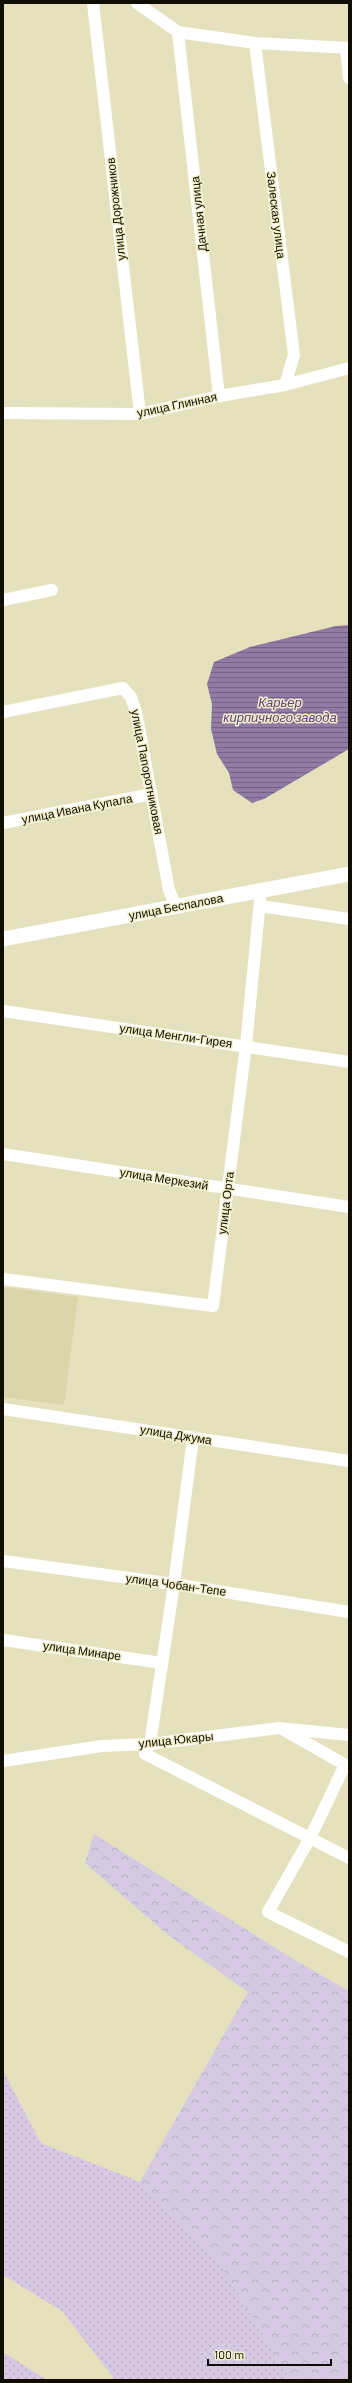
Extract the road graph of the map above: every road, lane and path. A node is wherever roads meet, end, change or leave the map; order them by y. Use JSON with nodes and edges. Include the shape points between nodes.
{"nodes":[{"id":1,"x":93,"y":3,"type":"edge"},
{"id":2,"x":137,"y":3,"type":"edge"},
{"id":3,"x":178,"y":32,"type":"junction"},
{"id":4,"x":255,"y":43,"type":"junction"},
{"id":5,"x":347,"y":48,"type":"edge"},
{"id":6,"x":349,"y":78,"type":"edge"},
{"id":7,"x":349,"y":368,"type":"edge"},
{"id":8,"x":285,"y":385,"type":"junction"},
{"id":9,"x":219,"y":396,"type":"junction"},
{"id":10,"x":3,"y":412,"type":"edge"},
{"id":11,"x":140,"y":414,"type":"junction"},
{"id":12,"x":52,"y":590,"type":"dead end"},
{"id":13,"x":3,"y":600,"type":"edge"},
{"id":14,"x":3,"y":712,"type":"edge"},
{"id":15,"x":152,"y":794,"type":"junction"},
{"id":16,"x":3,"y":824,"type":"edge"},
{"id":17,"x":349,"y":874,"type":"edge"},
{"id":18,"x":261,"y":890,"type":"junction"},
{"id":19,"x":260,"y":906,"type":"junction"},
{"id":20,"x":176,"y":907,"type":"junction"},
{"id":21,"x":349,"y":919,"type":"edge"},
{"id":22,"x":3,"y":939,"type":"edge"},
{"id":23,"x":3,"y":1011,"type":"edge"},
{"id":24,"x":246,"y":1045,"type":"junction"},
{"id":25,"x":349,"y":1062,"type":"edge"},
{"id":26,"x":3,"y":1154,"type":"edge"},
{"id":27,"x":227,"y":1189,"type":"junction"},
{"id":28,"x":349,"y":1207,"type":"edge"},
{"id":29,"x":3,"y":1279,"type":"edge"},
{"id":30,"x":3,"y":1409,"type":"edge"},
{"id":31,"x":193,"y":1438,"type":"junction"},
{"id":32,"x":349,"y":1461,"type":"edge"},
{"id":33,"x":3,"y":1561,"type":"edge"},
{"id":34,"x":174,"y":1584,"type":"junction"},
{"id":35,"x":349,"y":1612,"type":"edge"},
{"id":36,"x":3,"y":1640,"type":"edge"},
{"id":37,"x":162,"y":1663,"type":"junction"},
{"id":38,"x":279,"y":1728,"type":"junction"},
{"id":39,"x":349,"y":1735,"type":"edge"},
{"id":40,"x":150,"y":1744,"type":"junction"},
{"id":41,"x":3,"y":1761,"type":"edge"},
{"id":42,"x":347,"y":1766,"type":"edge"},
{"id":43,"x":310,"y":1838,"type":"junction"},
{"id":44,"x":349,"y":1858,"type":"edge"},
{"id":45,"x":349,"y":1952,"type":"edge"}],
"edges":[{"from":1,"to":11,"type":"street","name":"улица Дорожников"},
{"from":2,"to":3,"type":"street"},
{"from":3,"to":4,"type":"street"},
{"from":3,"to":9,"type":"street","name":"Дачная улица"},
{"from":4,"to":5,"type":"street"},
{"from":4,"to":8,"type":"street","name":"Залеская улица","via":[[294,355]]},
{"from":5,"to":6,"type":"street"},
{"from":7,"to":8,"type":"street","name":"улица Глинная"},
{"from":8,"to":9,"type":"street","name":"улица Глинная"},
{"from":9,"to":11,"type":"street","name":"улица Глинная"},
{"from":10,"to":11,"type":"street","name":"улица Глинная"},
{"from":12,"to":13,"type":"street"},
{"from":14,"to":15,"type":"street","name":"улица Папоротниковая","via":[[123,688],[136,712]]},
{"from":15,"to":16,"type":"street","name":"улица Ивана Купала"},
{"from":15,"to":20,"type":"street","name":"улица Папоротниковая","via":[[169,890]]},
{"from":17,"to":18,"type":"main road","name":"улица Беспалова"},
{"from":18,"to":19,"type":"street","name":"улица Орта"},
{"from":18,"to":20,"type":"main road","name":"улица Беспалова"},
{"from":19,"to":21,"type":"street"},
{"from":19,"to":24,"type":"street","name":"улица Орта"},
{"from":20,"to":22,"type":"main road","name":"улица Беспалова"},
{"from":23,"to":24,"type":"street","name":"улица Менгли-Гирея"},
{"from":24,"to":25,"type":"street","name":"улица Менгли-Гирея"},
{"from":24,"to":27,"type":"street","name":"улица Орта"},
{"from":26,"to":27,"type":"street","name":"улица Меркезий"},
{"from":27,"to":28,"type":"street","name":"улица Меркезий"},
{"from":27,"to":29,"type":"street","name":"улица Орта","via":[[213,1306]]},
{"from":30,"to":31,"type":"street","name":"улица Джума"},
{"from":31,"to":32,"type":"street","name":"улица Джума"},
{"from":31,"to":34,"type":"street"},
{"from":33,"to":34,"type":"street","name":"улица Чобан-Тепе"},
{"from":34,"to":35,"type":"street","name":"улица Чобан-Тепе"},
{"from":34,"to":37,"type":"street"},
{"from":36,"to":37,"type":"street","name":"улица Минаре"},
{"from":37,"to":40,"type":"street"},
{"from":38,"to":39,"type":"street","name":"улица Юкары"},
{"from":38,"to":40,"type":"street","name":"улица Юкары"},
{"from":38,"to":42,"type":"street"},
{"from":40,"to":41,"type":"street","name":"улица Юкары","via":[[102,1746]]},
{"from":40,"to":43,"type":"street","via":[[146,1754]]},
{"from":42,"to":43,"type":"street"},
{"from":43,"to":44,"type":"street"},
{"from":43,"to":45,"type":"street","via":[[268,1912]]}]}
